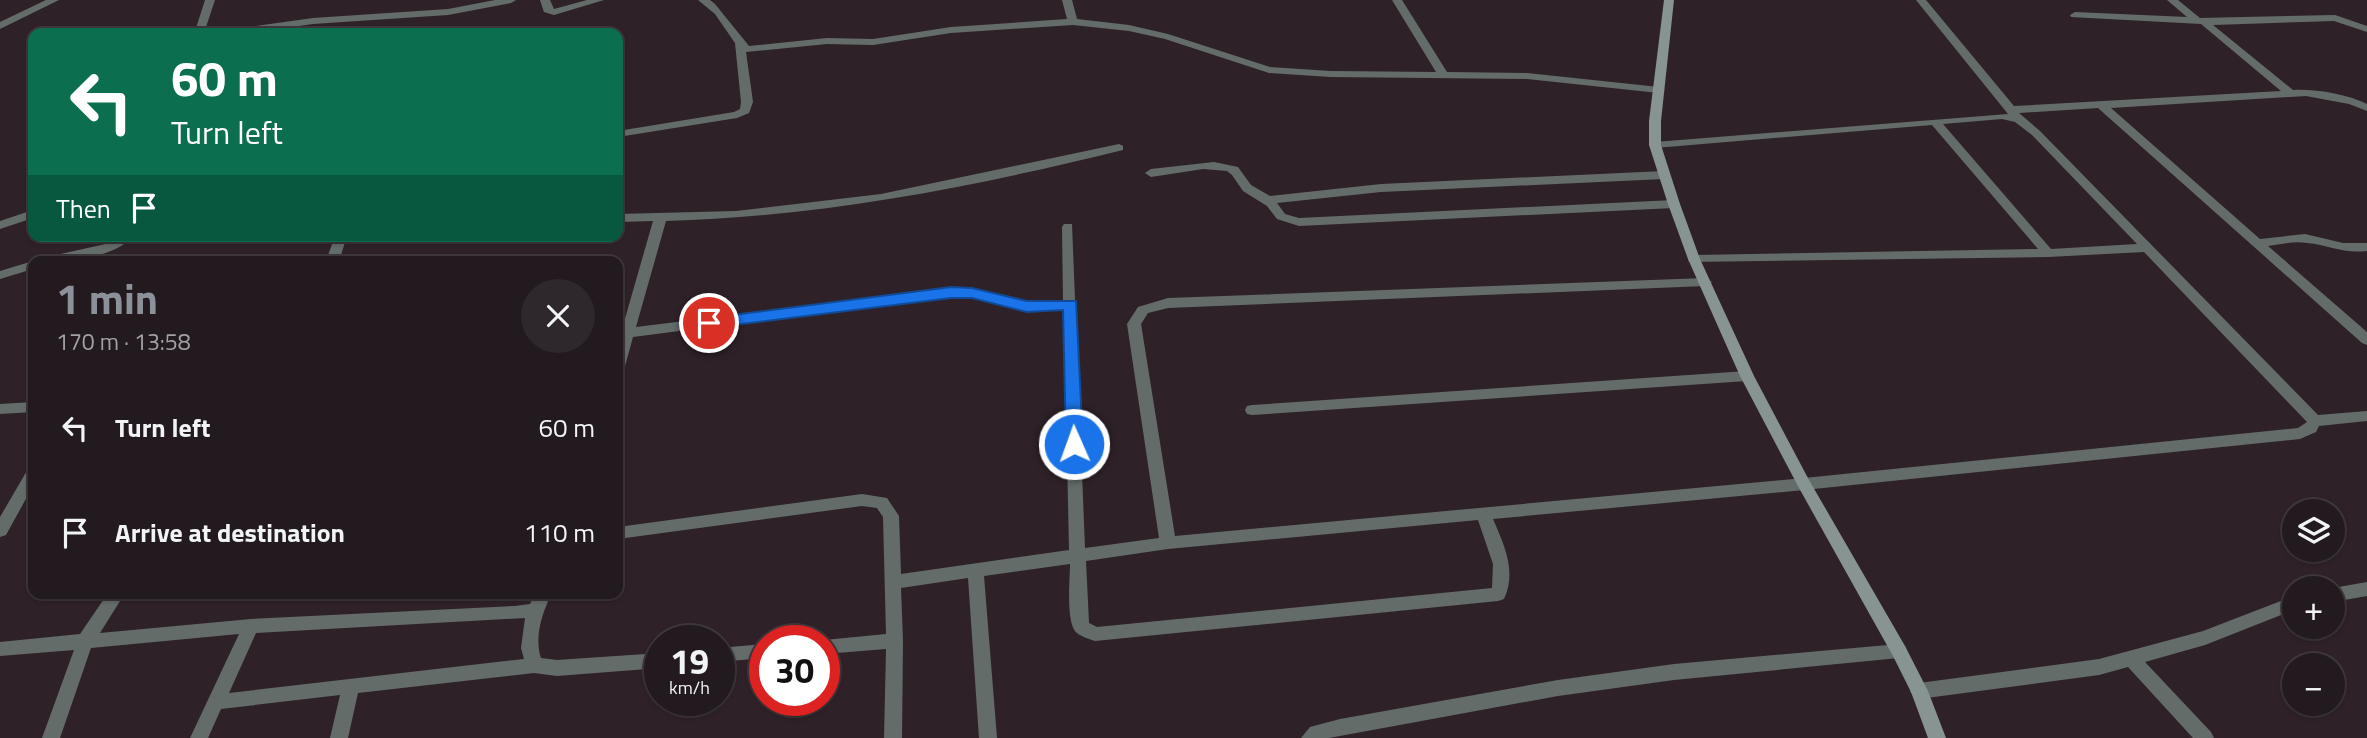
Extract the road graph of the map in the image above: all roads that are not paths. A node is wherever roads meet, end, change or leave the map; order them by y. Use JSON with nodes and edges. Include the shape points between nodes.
{"nodes":[{"id":1,"x":55,"y":0,"type":"edge"},
{"id":2,"x":210,"y":0,"type":"edge"},
{"id":3,"x":511,"y":0,"type":"edge"},
{"id":4,"x":545,"y":0,"type":"edge"},
{"id":5,"x":599,"y":0,"type":"edge"},
{"id":6,"x":703,"y":0,"type":"edge"},
{"id":7,"x":1067,"y":0,"type":"edge"},
{"id":8,"x":1397,"y":0,"type":"edge"},
{"id":9,"x":1669,"y":0,"type":"edge"},
{"id":10,"x":1921,"y":0,"type":"edge"},
{"id":11,"x":2172,"y":0,"type":"edge"},
{"id":12,"x":2075,"y":15,"type":"dead end"},
{"id":13,"x":2203,"y":21,"type":"junction"},
{"id":14,"x":1073,"y":22,"type":"junction"},
{"id":15,"x":0,"y":26,"type":"edge"},
{"id":16,"x":201,"y":28,"type":"edge"},
{"id":17,"x":263,"y":28,"type":"edge"},
{"id":18,"x":2367,"y":29,"type":"edge"},
{"id":19,"x":740,"y":44,"type":"junction"},
{"id":20,"x":1443,"y":74,"type":"junction"},
{"id":21,"x":1659,"y":90,"type":"junction"},
{"id":22,"x":2291,"y":94,"type":"junction"},
{"id":23,"x":2101,"y":105,"type":"junction"},
{"id":24,"x":2367,"y":108,"type":"edge"},
{"id":25,"x":2015,"y":115,"type":"junction"},
{"id":26,"x":1935,"y":122,"type":"junction"},
{"id":27,"x":623,"y":133,"type":"edge"},
{"id":28,"x":1656,"y":145,"type":"junction"},
{"id":29,"x":1119,"y":148,"type":"dead end"},
{"id":30,"x":1150,"y":173,"type":"dead end"},
{"id":31,"x":1664,"y":175,"type":"junction"},
{"id":32,"x":1268,"y":200,"type":"junction"},
{"id":33,"x":1674,"y":204,"type":"junction"},
{"id":34,"x":28,"y":216,"type":"edge"},
{"id":35,"x":623,"y":218,"type":"edge"},
{"id":36,"x":660,"y":219,"type":"junction"},
{"id":37,"x":0,"y":225,"type":"edge"},
{"id":38,"x":1068,"y":227,"type":"dead end"},
{"id":39,"x":119,"y":242,"type":"edge"},
{"id":40,"x":2259,"y":243,"type":"junction"},
{"id":41,"x":2367,"y":247,"type":"edge"},
{"id":42,"x":2147,"y":248,"type":"junction"},
{"id":43,"x":2048,"y":253,"type":"junction"},
{"id":44,"x":69,"y":256,"type":"edge"},
{"id":45,"x":1694,"y":259,"type":"junction"},
{"id":46,"x":28,"y":267,"type":"edge"},
{"id":47,"x":0,"y":275,"type":"edge"},
{"id":48,"x":1705,"y":282,"type":"junction"},
{"id":49,"x":1070,"y":305,"type":"junction"},
{"id":50,"x":628,"y":333,"type":"junction"},
{"id":51,"x":2367,"y":340,"type":"edge"},
{"id":52,"x":623,"y":350,"type":"edge"},
{"id":53,"x":1747,"y":376,"type":"junction"},
{"id":54,"x":28,"y":407,"type":"edge"},
{"id":55,"x":0,"y":409,"type":"edge"},
{"id":56,"x":1252,"y":410,"type":"dead end"},
{"id":57,"x":2367,"y":416,"type":"edge"},
{"id":58,"x":2315,"y":421,"type":"junction"},
{"id":59,"x":28,"y":482,"type":"edge"},
{"id":60,"x":1804,"y":484,"type":"junction"},
{"id":61,"x":1483,"y":513,"type":"junction"},
{"id":62,"x":0,"y":531,"type":"edge"},
{"id":63,"x":623,"y":532,"type":"edge"},
{"id":64,"x":1168,"y":543,"type":"junction"},
{"id":65,"x":1077,"y":555,"type":"junction"},
{"id":66,"x":976,"y":570,"type":"junction"},
{"id":67,"x":893,"y":582,"type":"junction"},
{"id":68,"x":2367,"y":589,"type":"edge"},
{"id":69,"x":2345,"y":593,"type":"edge"},
{"id":70,"x":113,"y":599,"type":"edge"},
{"id":71,"x":541,"y":599,"type":"edge"},
{"id":72,"x":2282,"y":608,"type":"edge"},
{"id":73,"x":535,"y":610,"type":"junction"},
{"id":74,"x":251,"y":626,"type":"junction"},
{"id":75,"x":85,"y":641,"type":"junction"},
{"id":76,"x":895,"y":641,"type":"junction"},
{"id":77,"x":840,"y":646,"type":"edge"},
{"id":78,"x":0,"y":649,"type":"edge"},
{"id":79,"x":1899,"y":651,"type":"junction"},
{"id":80,"x":2131,"y":659,"type":"junction"},
{"id":81,"x":644,"y":661,"type":"edge"},
{"id":82,"x":534,"y":665,"type":"junction"},
{"id":83,"x":351,"y":686,"type":"junction"},
{"id":84,"x":1919,"y":691,"type":"junction"},
{"id":85,"x":215,"y":702,"type":"junction"},
{"id":86,"x":51,"y":738,"type":"edge"},
{"id":87,"x":199,"y":738,"type":"edge"},
{"id":88,"x":339,"y":738,"type":"edge"},
{"id":89,"x":893,"y":738,"type":"edge"},
{"id":90,"x":988,"y":738,"type":"edge"},
{"id":91,"x":1310,"y":738,"type":"edge"},
{"id":92,"x":1937,"y":738,"type":"edge"},
{"id":93,"x":2205,"y":738,"type":"edge"}],
"edges":[{"from":1,"to":15,"type":"street"},
{"from":2,"to":16,"type":"street"},
{"from":3,"to":17,"type":"street","via":[[448,12]]},
{"from":4,"to":5,"type":"street","via":[[548,10],[554,12]]},
{"from":6,"to":19,"type":"street","via":[[723,15]]},
{"from":7,"to":14,"type":"street"},
{"from":8,"to":20,"type":"street"},
{"from":9,"to":21,"type":"main road"},
{"from":10,"to":25,"type":"street"},
{"from":11,"to":13,"type":"street"},
{"from":12,"to":13,"type":"street"},
{"from":13,"to":18,"type":"street","via":[[2336,18]]},
{"from":13,"to":22,"type":"street"},
{"from":14,"to":19,"type":"street","via":[[951,30],[873,42],[827,41],[747,49]]},
{"from":14,"to":20,"type":"street","via":[[1168,37],[1269,70]]},
{"from":19,"to":27,"type":"street","via":[[745,111]]},
{"from":20,"to":21,"type":"street","via":[[1551,78]]},
{"from":21,"to":28,"type":"main road"},
{"from":22,"to":23,"type":"street"},
{"from":22,"to":24,"type":"street","via":[[2326,95]]},
{"from":23,"to":25,"type":"street"},
{"from":23,"to":40,"type":"street"},
{"from":25,"to":26,"type":"street"},
{"from":25,"to":42,"type":"street"},
{"from":26,"to":28,"type":"street"},
{"from":26,"to":43,"type":"street"},
{"from":28,"to":31,"type":"main road"},
{"from":29,"to":36,"type":"street","via":[[881,198]]},
{"from":30,"to":32,"type":"street","via":[[1230,167],[1245,186]]},
{"from":31,"to":32,"type":"street","via":[[1381,188]]},
{"from":31,"to":33,"type":"main road"},
{"from":32,"to":33,"type":"street","via":[[1276,214],[1299,222]]},
{"from":33,"to":45,"type":"main road"},
{"from":34,"to":37,"type":"street"},
{"from":35,"to":36,"type":"street"},
{"from":36,"to":50,"type":"street"},
{"from":38,"to":49,"type":"street"},
{"from":39,"to":44,"type":"street"},
{"from":40,"to":41,"type":"street","via":[[2310,239],[2340,250]]},
{"from":40,"to":51,"type":"street"},
{"from":42,"to":43,"type":"street"},
{"from":42,"to":58,"type":"street"},
{"from":43,"to":45,"type":"street"},
{"from":45,"to":48,"type":"main road"},
{"from":46,"to":47,"type":"street"},
{"from":48,"to":53,"type":"main road"},
{"from":48,"to":64,"type":"street","via":[[1168,303],[1143,310],[1134,324]]},
{"from":49,"to":50,"type":"street","via":[[1027,307],[951,292]]},
{"from":49,"to":65,"type":"street"},
{"from":50,"to":52,"type":"street"},
{"from":53,"to":56,"type":"street"},
{"from":53,"to":60,"type":"main road"},
{"from":54,"to":55,"type":"street"},
{"from":57,"to":58,"type":"street"},
{"from":58,"to":60,"type":"street","via":[[2300,433]]},
{"from":59,"to":62,"type":"street"},
{"from":60,"to":61,"type":"street"},
{"from":60,"to":79,"type":"main road"},
{"from":61,"to":64,"type":"street"},
{"from":61,"to":65,"type":"street","via":[[1503,584],[1498,594],[1483,596],[1095,634],[1082,627],[1079,614]]},
{"from":63,"to":67,"type":"street","via":[[862,500],[882,502],[891,516]]},
{"from":64,"to":65,"type":"street"},
{"from":65,"to":66,"type":"street"},
{"from":66,"to":67,"type":"street"},
{"from":66,"to":90,"type":"street"},
{"from":67,"to":76,"type":"street"},
{"from":68,"to":69,"type":"street"},
{"from":70,"to":75,"type":"street"},
{"from":71,"to":73,"type":"street"},
{"from":72,"to":80,"type":"street","via":[[2206,638]]},
{"from":73,"to":74,"type":"street"},
{"from":73,"to":82,"type":"street","via":[[528,648]]},
{"from":74,"to":75,"type":"street"},
{"from":74,"to":85,"type":"street"},
{"from":75,"to":78,"type":"street"},
{"from":75,"to":86,"type":"street"},
{"from":76,"to":77,"type":"street"},
{"from":76,"to":89,"type":"street"},
{"from":79,"to":84,"type":"main road"},
{"from":79,"to":91,"type":"street","via":[[1558,688],[1340,727]]},
{"from":80,"to":84,"type":"street"},
{"from":80,"to":93,"type":"street"},
{"from":81,"to":82,"type":"street","via":[[557,668]]},
{"from":82,"to":83,"type":"street"},
{"from":83,"to":85,"type":"street"},
{"from":83,"to":88,"type":"street"},
{"from":84,"to":92,"type":"main road"},
{"from":85,"to":87,"type":"street"}]}
